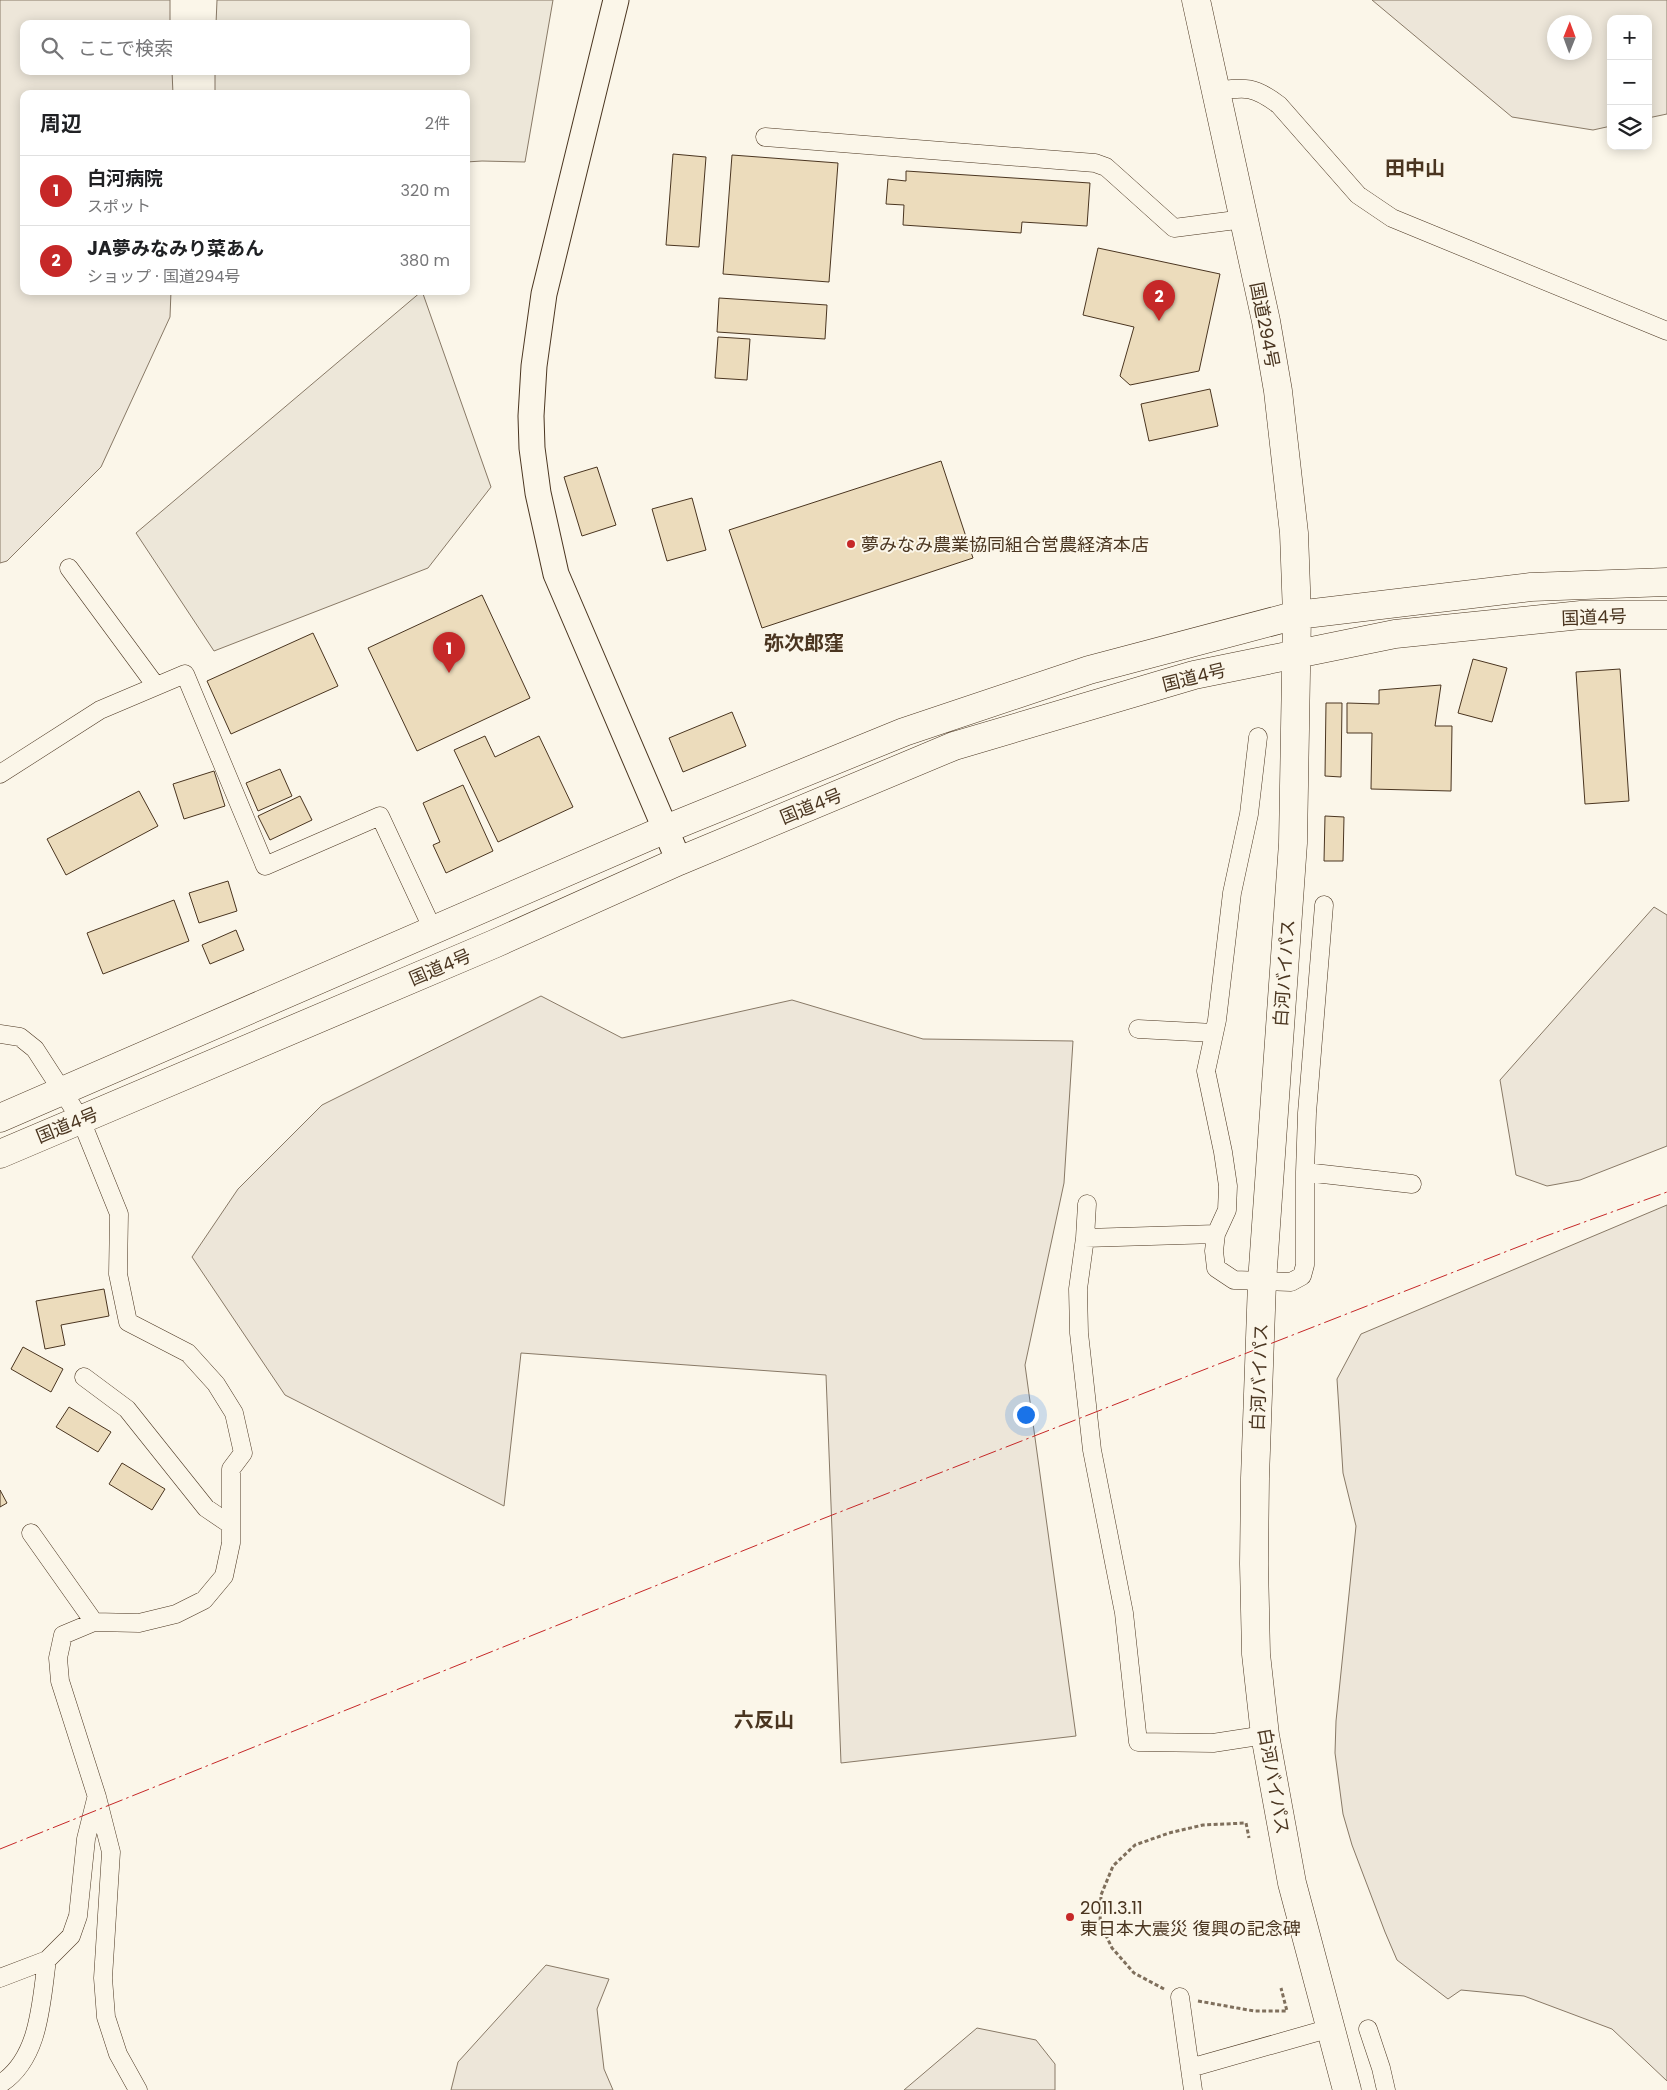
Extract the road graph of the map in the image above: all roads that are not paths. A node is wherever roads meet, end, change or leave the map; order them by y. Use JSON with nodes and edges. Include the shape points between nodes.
{"nodes":[{"id":1,"x":616,"y":0,"type":"edge"},
{"id":2,"x":1196,"y":0,"type":"edge"},
{"id":3,"x":1216,"y":91,"type":"junction"},
{"id":4,"x":765,"y":137,"type":"dead end"},
{"id":5,"x":1244,"y":219,"type":"junction"},
{"id":6,"x":1667,"y":331,"type":"edge"},
{"id":7,"x":69,"y":568,"type":"dead end"},
{"id":8,"x":1667,"y":582,"type":"edge"},
{"id":9,"x":1297,"y":615,"type":"junction"},
{"id":10,"x":1667,"y":615,"type":"edge"},
{"id":11,"x":1296,"y":656,"type":"junction"},
{"id":12,"x":156,"y":686,"type":"junction"},
{"id":13,"x":1258,"y":737,"type":"dead end"},
{"id":14,"x":0,"y":774,"type":"edge"},
{"id":15,"x":666,"y":829,"type":"junction"},
{"id":16,"x":679,"y":861,"type":"junction"},
{"id":17,"x":1324,"y":905,"type":"dead end"},
{"id":18,"x":433,"y":930,"type":"junction"},
{"id":19,"x":1138,"y":1029,"type":"dead end"},
{"id":20,"x":1214,"y":1033,"type":"junction"},
{"id":21,"x":0,"y":1034,"type":"edge"},
{"id":22,"x":61,"y":1092,"type":"junction"},
{"id":23,"x":0,"y":1118,"type":"edge"},
{"id":24,"x":80,"y":1120,"type":"junction"},
{"id":25,"x":0,"y":1154,"type":"edge"},
{"id":26,"x":1305,"y":1172,"type":"junction"},
{"id":27,"x":1412,"y":1184,"type":"dead end"},
{"id":28,"x":1086,"y":1204,"type":"dead end"},
{"id":29,"x":1216,"y":1234,"type":"junction"},
{"id":30,"x":1085,"y":1238,"type":"junction"},
{"id":31,"x":1262,"y":1282,"type":"junction"},
{"id":32,"x":84,"y":1377,"type":"dead end"},
{"id":33,"x":231,"y":1525,"type":"junction"},
{"id":34,"x":31,"y":1533,"type":"dead end"},
{"id":35,"x":94,"y":1622,"type":"junction"},
{"id":36,"x":1265,"y":1735,"type":"junction"},
{"id":37,"x":97,"y":1796,"type":"junction"},
{"id":38,"x":47,"y":1960,"type":"junction"},
{"id":39,"x":0,"y":1978,"type":"edge"},
{"id":40,"x":1180,"y":1997,"type":"road end"},
{"id":41,"x":1331,"y":2028,"type":"junction"},
{"id":42,"x":1368,"y":2029,"type":"dead end"},
{"id":43,"x":1190,"y":2068,"type":"junction"},
{"id":44,"x":3,"y":2086,"type":"edge"},
{"id":45,"x":138,"y":2090,"type":"edge"},
{"id":46,"x":1193,"y":2090,"type":"edge"},
{"id":47,"x":1347,"y":2090,"type":"edge"},
{"id":48,"x":1386,"y":2090,"type":"edge"}],
"edges":[{"from":1,"to":15,"type":"street","via":[[544,294],[534,366],[532,448],[538,493],[556,574]]},
{"from":2,"to":3,"type":"highway","name":"国道294号"},
{"from":3,"to":5,"type":"highway","name":"国道294号"},
{"from":3,"to":6,"type":"street","via":[[1247,87],[1265,94],[1279,105],[1358,195],[1392,218]]},
{"from":4,"to":5,"type":"street","via":[[1095,164],[1116,175],[1174,228]]},
{"from":5,"to":9,"type":"highway","name":"国道294号","via":[[1278,391],[1294,533]]},
{"from":7,"to":12,"type":"street"},
{"from":8,"to":9,"type":"highway","name":"国道4号","via":[[1530,586]]},
{"from":9,"to":11,"type":"highway","name":"国道294号"},
{"from":9,"to":15,"type":"highway","name":"国道4号","via":[[1089,670],[904,732]]},
{"from":10,"to":11,"type":"highway","name":"国道4号","via":[[1581,615],[1395,634]]},
{"from":11,"to":16,"type":"highway","name":"国道4号","via":[[1194,675],[954,746]]},
{"from":11,"to":31,"type":"highway","name":"白河バイパス","via":[[1293,842]]},
{"from":12,"to":14,"type":"street","via":[[100,710]]},
{"from":12,"to":18,"type":"street","via":[[185,674],[265,866],[380,816]]},
{"from":13,"to":20,"type":"street","via":[[1249,814],[1232,893]]},
{"from":15,"to":16,"type":"street"},
{"from":15,"to":18,"type":"highway","name":"国道4号"},
{"from":16,"to":24,"type":"highway","name":"国道4号","via":[[494,944]]},
{"from":17,"to":26,"type":"street"},
{"from":18,"to":22,"type":"highway","name":"国道4号"},
{"from":19,"to":20,"type":"street"},
{"from":20,"to":29,"type":"street","via":[[1206,1071],[1228,1186],[1227,1210]]},
{"from":21,"to":22,"type":"street","via":[[20,1037],[35,1049]]},
{"from":22,"to":23,"type":"highway","name":"国道4号"},
{"from":22,"to":24,"type":"street"},
{"from":24,"to":25,"type":"highway","name":"国道4号"},
{"from":24,"to":33,"type":"street","via":[[119,1214],[118,1274],[128,1322],[188,1353],[216,1384],[234,1413],[243,1453],[231,1469]]},
{"from":26,"to":27,"type":"street"},
{"from":26,"to":31,"type":"street","via":[[1305,1265],[1302,1276],[1291,1282]]},
{"from":28,"to":30,"type":"street"},
{"from":29,"to":30,"type":"street"},
{"from":29,"to":31,"type":"street","via":[[1216,1268],[1234,1280]]},
{"from":30,"to":36,"type":"street","via":[[1078,1289],[1088,1421],[1124,1613],[1138,1742],[1213,1743]]},
{"from":31,"to":36,"type":"highway","name":"白河バイパス","via":[[1254,1564],[1256,1654]]},
{"from":32,"to":33,"type":"street","via":[[127,1409],[206,1508]]},
{"from":33,"to":35,"type":"street","via":[[224,1576],[204,1600],[176,1614],[139,1623]]},
{"from":34,"to":35,"type":"street"},
{"from":35,"to":37,"type":"street","via":[[63,1635],[58,1658],[60,1681]]},
{"from":36,"to":41,"type":"highway","name":"白河バイパス","via":[[1292,1883]]},
{"from":37,"to":38,"type":"street","via":[[86,1839],[78,1916],[71,1936]]},
{"from":37,"to":45,"type":"street","via":[[111,1852],[104,1970],[106,2017],[118,2054]]},
{"from":38,"to":39,"type":"street"},
{"from":38,"to":44,"type":"street","via":[[35,2032],[21,2065]]},
{"from":40,"to":43,"type":"street"},
{"from":41,"to":43,"type":"street"},
{"from":41,"to":47,"type":"highway","name":"白河バイパス"},
{"from":42,"to":48,"type":"street"},
{"from":43,"to":46,"type":"street"}]}
